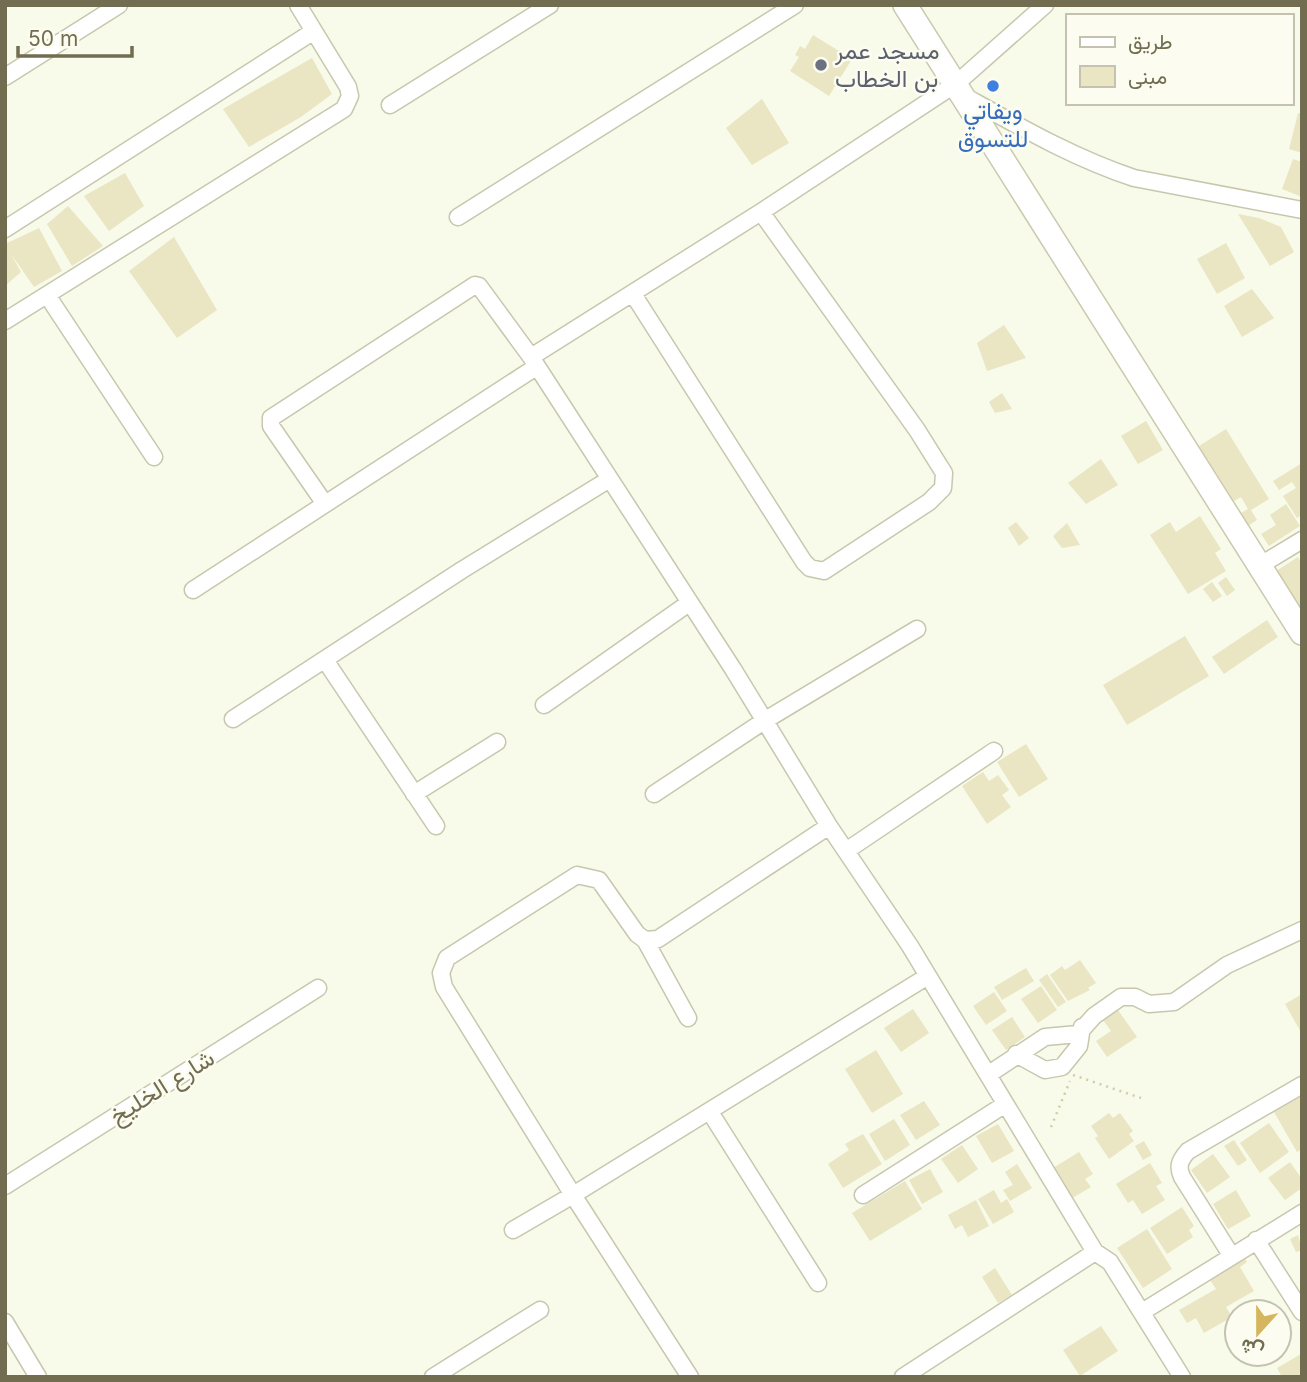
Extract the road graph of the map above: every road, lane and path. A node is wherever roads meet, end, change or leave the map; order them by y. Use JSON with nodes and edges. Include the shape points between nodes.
{"nodes":[{"id":1,"x":119,"y":5,"type":"edge"},
{"id":2,"x":298,"y":5,"type":"edge"},
{"id":3,"x":550,"y":5,"type":"edge"},
{"id":4,"x":795,"y":5,"type":"edge"},
{"id":5,"x":905,"y":5,"type":"edge"},
{"id":6,"x":1045,"y":5,"type":"edge"},
{"id":7,"x":314,"y":31,"type":"junction"},
{"id":8,"x":5,"y":77,"type":"edge"},
{"id":9,"x":960,"y":89,"type":"junction"},
{"id":10,"x":390,"y":105,"type":"dead end"},
{"id":11,"x":1297,"y":208,"type":"edge"},
{"id":12,"x":761,"y":212,"type":"junction"},
{"id":13,"x":458,"y":217,"type":"dead end"},
{"id":14,"x":1302,"y":225,"type":"edge"},
{"id":15,"x":5,"y":229,"type":"edge"},
{"id":16,"x":47,"y":295,"type":"junction"},
{"id":17,"x":634,"y":295,"type":"junction"},
{"id":18,"x":5,"y":321,"type":"edge"},
{"id":19,"x":534,"y":362,"type":"junction"},
{"id":20,"x":154,"y":457,"type":"dead end"},
{"id":21,"x":608,"y":480,"type":"junction"},
{"id":22,"x":325,"y":504,"type":"junction"},
{"id":23,"x":1302,"y":540,"type":"edge"},
{"id":24,"x":1259,"y":566,"type":"junction"},
{"id":25,"x":193,"y":590,"type":"dead end"},
{"id":26,"x":689,"y":603,"type":"junction"},
{"id":27,"x":917,"y":629,"type":"dead end"},
{"id":28,"x":1302,"y":633,"type":"edge"},
{"id":29,"x":325,"y":660,"type":"junction"},
{"id":30,"x":544,"y":705,"type":"dead end"},
{"id":31,"x":233,"y":719,"type":"dead end"},
{"id":32,"x":764,"y":720,"type":"junction"},
{"id":33,"x":497,"y":742,"type":"dead end"},
{"id":34,"x":994,"y":751,"type":"dead end"},
{"id":35,"x":414,"y":794,"type":"junction"},
{"id":36,"x":654,"y":794,"type":"dead end"},
{"id":37,"x":436,"y":826,"type":"dead end"},
{"id":38,"x":828,"y":826,"type":"junction"},
{"id":39,"x":846,"y":851,"type":"junction"},
{"id":40,"x":1302,"y":930,"type":"edge"},
{"id":41,"x":645,"y":940,"type":"junction"},
{"id":42,"x":928,"y":976,"type":"junction"},
{"id":43,"x":318,"y":988,"type":"dead end"},
{"id":44,"x":688,"y":1018,"type":"dead end"},
{"id":45,"x":1082,"y":1027,"type":"junction"},
{"id":46,"x":1016,"y":1054,"type":"junction"},
{"id":47,"x":989,"y":1074,"type":"junction"},
{"id":48,"x":1302,"y":1085,"type":"edge"},
{"id":49,"x":1141,"y":1098,"type":"dead end"},
{"id":50,"x":1004,"y":1105,"type":"junction"},
{"id":51,"x":710,"y":1112,"type":"junction"},
{"id":52,"x":1051,"y":1127,"type":"dead end"},
{"id":53,"x":5,"y":1186,"type":"edge"},
{"id":54,"x":573,"y":1195,"type":"junction"},
{"id":55,"x":863,"y":1195,"type":"dead end"},
{"id":56,"x":1302,"y":1213,"type":"edge"},
{"id":57,"x":513,"y":1230,"type":"dead end"},
{"id":58,"x":1256,"y":1240,"type":"junction"},
{"id":59,"x":1095,"y":1252,"type":"junction"},
{"id":60,"x":1231,"y":1255,"type":"junction"},
{"id":61,"x":818,"y":1283,"type":"dead end"},
{"id":62,"x":540,"y":1310,"type":"dead end"},
{"id":63,"x":1142,"y":1312,"type":"junction"},
{"id":64,"x":1302,"y":1312,"type":"edge"},
{"id":65,"x":5,"y":1322,"type":"edge"},
{"id":66,"x":38,"y":1377,"type":"edge"},
{"id":67,"x":433,"y":1377,"type":"edge"},
{"id":68,"x":690,"y":1377,"type":"edge"},
{"id":69,"x":903,"y":1377,"type":"edge"},
{"id":70,"x":1182,"y":1377,"type":"edge"}],
"edges":[{"from":1,"to":8,"type":"street"},
{"from":2,"to":7,"type":"street"},
{"from":3,"to":10,"type":"street"},
{"from":4,"to":13,"type":"street"},
{"from":5,"to":9,"type":"street"},
{"from":6,"to":9,"type":"street"},
{"from":7,"to":15,"type":"street"},
{"from":7,"to":16,"type":"street","via":[[348,87],[350,96],[344,109]]},
{"from":9,"to":11,"type":"street","via":[[1041,139],[1110,170]]},
{"from":9,"to":12,"type":"street"},
{"from":9,"to":24,"type":"street"},
{"from":11,"to":14,"type":"street"},
{"from":12,"to":17,"type":"street"},
{"from":12,"to":17,"type":"street","via":[[944,473],[943,488],[929,502],[835,563],[818,571],[804,562]]},
{"from":16,"to":18,"type":"street"},
{"from":16,"to":20,"type":"street"},
{"from":17,"to":19,"type":"street"},
{"from":19,"to":21,"type":"street"},
{"from":19,"to":22,"type":"street"},
{"from":19,"to":22,"type":"street","via":[[482,288],[475,285],[271,418],[271,426]]},
{"from":21,"to":26,"type":"street"},
{"from":21,"to":29,"type":"street"},
{"from":22,"to":25,"type":"street"},
{"from":23,"to":24,"type":"street"},
{"from":24,"to":28,"type":"street"},
{"from":26,"to":30,"type":"street"},
{"from":26,"to":32,"type":"street"},
{"from":27,"to":32,"type":"street"},
{"from":29,"to":31,"type":"street"},
{"from":29,"to":35,"type":"street"},
{"from":32,"to":36,"type":"street"},
{"from":32,"to":38,"type":"street"},
{"from":33,"to":35,"type":"street"},
{"from":34,"to":39,"type":"street"},
{"from":35,"to":37,"type":"street"},
{"from":38,"to":39,"type":"street"},
{"from":38,"to":41,"type":"street","via":[[658,939]]},
{"from":39,"to":42,"type":"street"},
{"from":40,"to":45,"type":"street","via":[[1227,965],[1174,1002],[1156,1004],[1121,997]]},
{"from":41,"to":44,"type":"street"},
{"from":41,"to":54,"type":"street","via":[[599,880],[577,876],[447,958],[442,966],[444,987]]},
{"from":42,"to":47,"type":"street"},
{"from":42,"to":51,"type":"street"},
{"from":43,"to":53,"type":"street","name":"شارع الخليخ"},
{"from":45,"to":46,"type":"street","via":[[1069,1037],[1045,1037]]},
{"from":45,"to":46,"type":"street","via":[[1079,1046],[1062,1067],[1045,1070]]},
{"from":46,"to":47,"type":"street"},
{"from":47,"to":50,"type":"street"},
{"from":48,"to":60,"type":"street","via":[[1181,1159],[1182,1177]]},
{"from":49,"to":52,"type":"path","via":[[1070,1075]]},
{"from":50,"to":55,"type":"street"},
{"from":50,"to":59,"type":"street"},
{"from":51,"to":54,"type":"street"},
{"from":51,"to":61,"type":"street"},
{"from":54,"to":57,"type":"street"},
{"from":54,"to":68,"type":"street"},
{"from":56,"to":58,"type":"street"},
{"from":58,"to":60,"type":"street"},
{"from":58,"to":64,"type":"street"},
{"from":59,"to":63,"type":"street","via":[[1110,1262]]},
{"from":59,"to":69,"type":"street"},
{"from":60,"to":63,"type":"street"},
{"from":62,"to":67,"type":"street"},
{"from":63,"to":70,"type":"street"},
{"from":65,"to":66,"type":"street"}]}
